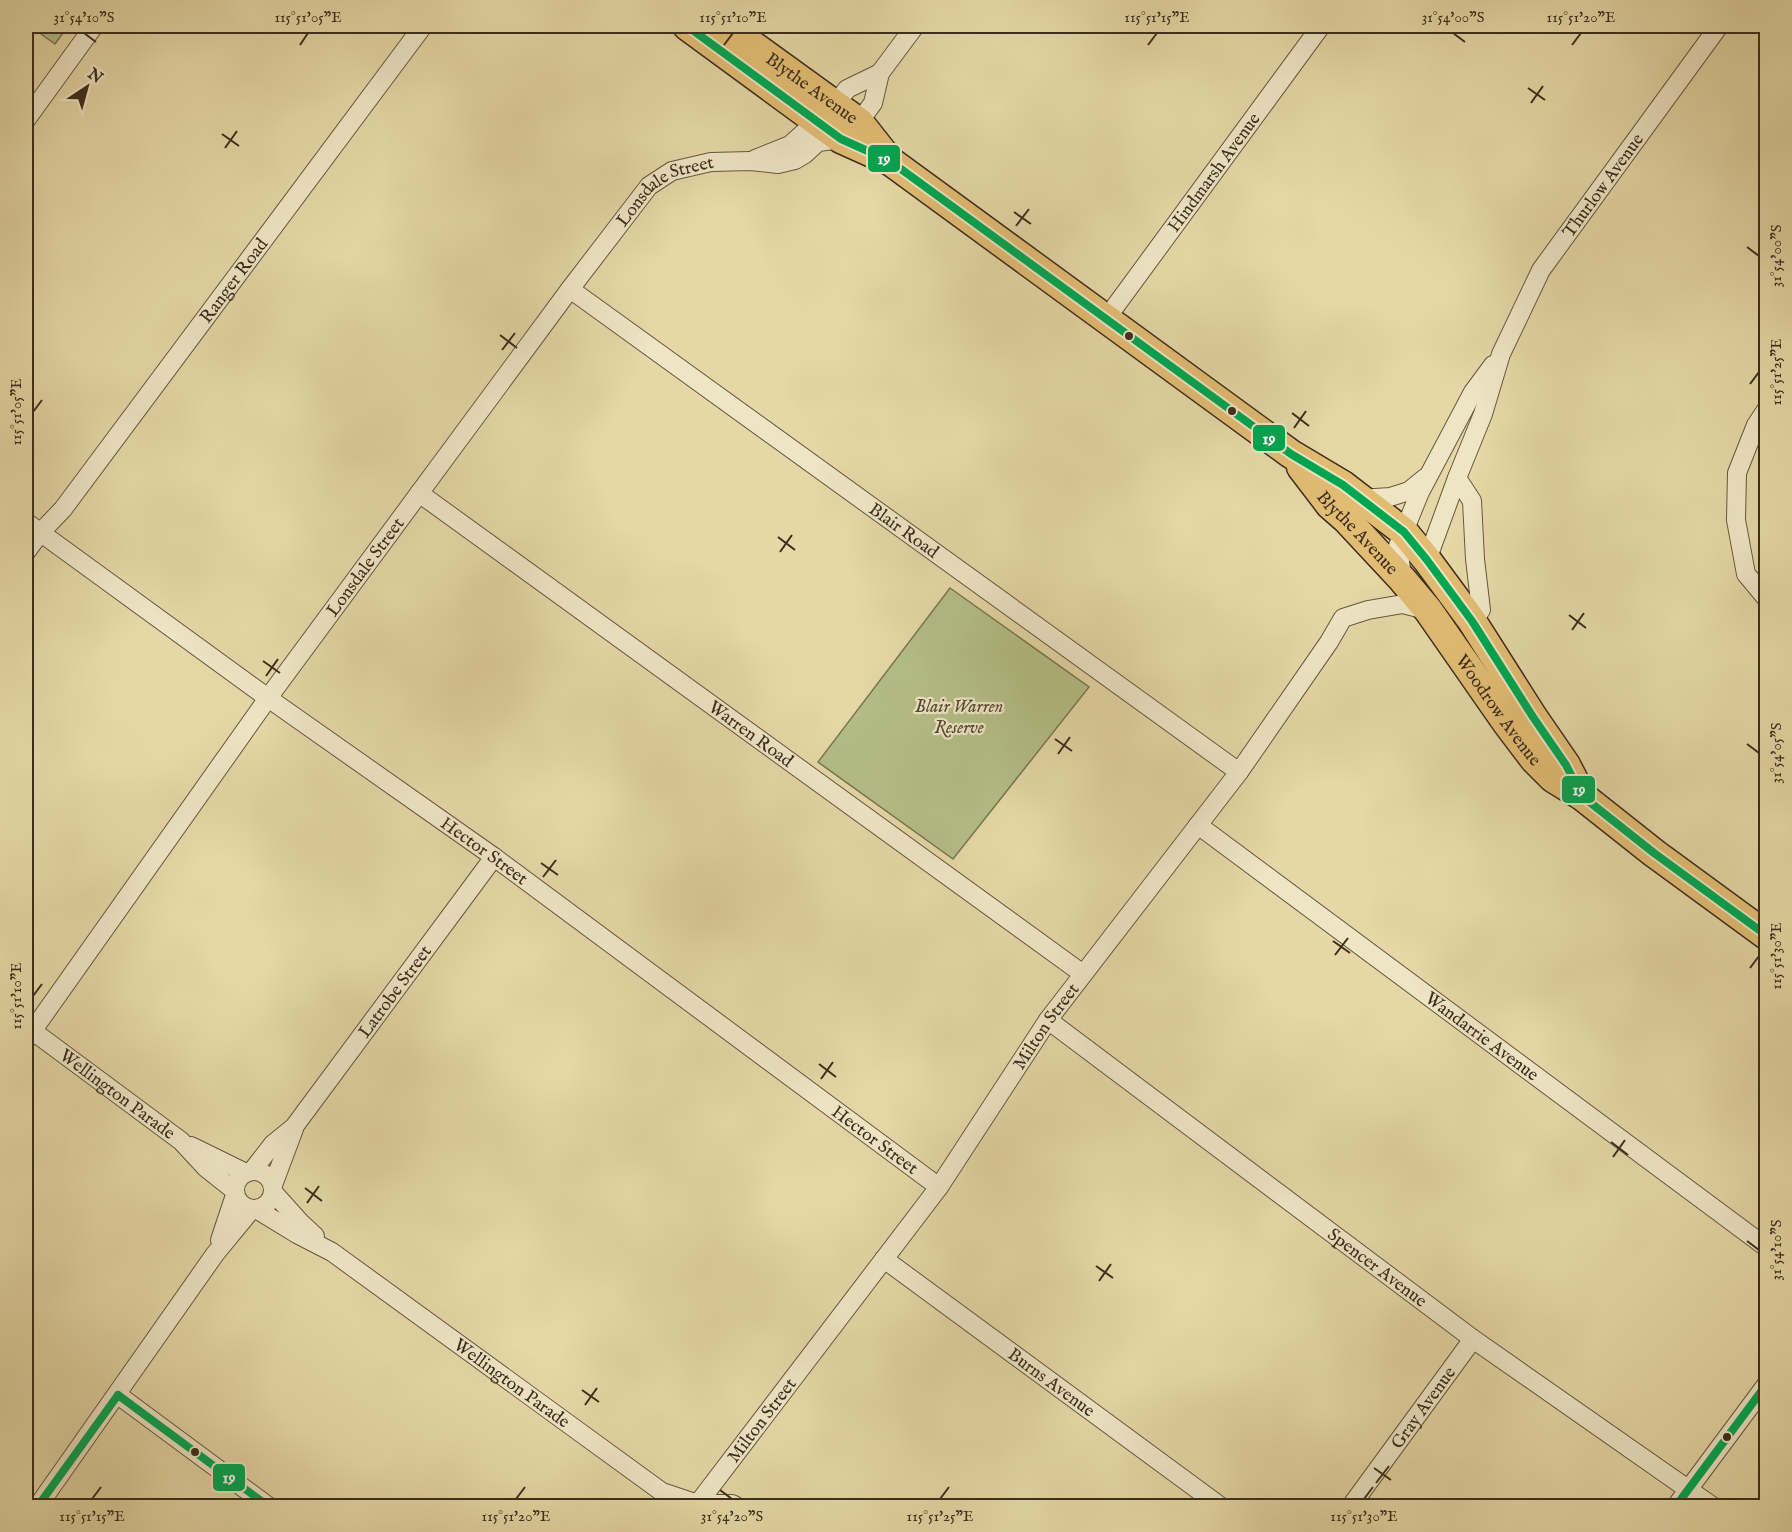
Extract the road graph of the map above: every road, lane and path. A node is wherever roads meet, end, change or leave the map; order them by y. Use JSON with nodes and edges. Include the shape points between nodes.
{"nodes":[{"id":1,"x":94,"y":26,"type":"edge"},
{"id":2,"x":423,"y":26,"type":"edge"},
{"id":3,"x":687,"y":26,"type":"edge"},
{"id":4,"x":726,"y":26,"type":"edge"},
{"id":5,"x":915,"y":26,"type":"edge"},
{"id":6,"x":1321,"y":26,"type":"edge"},
{"id":7,"x":1719,"y":26,"type":"edge"},
{"id":8,"x":880,"y":73,"type":"junction"},
{"id":9,"x":825,"y":113,"type":"junction"},
{"id":10,"x":26,"y":120,"type":"edge"},
{"id":11,"x":850,"y":131,"type":"junction"},
{"id":12,"x":750,"y":160,"type":"junction"},
{"id":13,"x":570,"y":289,"type":"junction"},
{"id":14,"x":1106,"y":319,"type":"junction"},
{"id":15,"x":1501,"y":354,"type":"junction"},
{"id":16,"x":1767,"y":410,"type":"edge"},
{"id":17,"x":1291,"y":454,"type":"junction"},
{"id":18,"x":1429,"y":474,"type":"junction"},
{"id":19,"x":1457,"y":478,"type":"junction"},
{"id":20,"x":419,"y":493,"type":"junction"},
{"id":21,"x":1360,"y":499,"type":"junction"},
{"id":22,"x":33,"y":528,"type":"edge"},
{"id":23,"x":1404,"y":532,"type":"junction"},
{"id":24,"x":26,"y":552,"type":"edge"},
{"id":25,"x":1427,"y":560,"type":"junction"},
{"id":26,"x":1402,"y":579,"type":"junction"},
{"id":27,"x":1767,"y":598,"type":"edge"},
{"id":28,"x":1428,"y":610,"type":"junction"},
{"id":29,"x":1472,"y":621,"type":"junction"},
{"id":30,"x":268,"y":698,"type":"junction"},
{"id":31,"x":1239,"y":772,"type":"junction"},
{"id":32,"x":1582,"y":796,"type":"junction"},
{"id":33,"x":1198,"y":825,"type":"junction"},
{"id":34,"x":494,"y":857,"type":"junction"},
{"id":35,"x":1767,"y":935,"type":"edge"},
{"id":36,"x":1083,"y":974,"type":"junction"},
{"id":37,"x":1048,"y":1020,"type":"junction"},
{"id":38,"x":28,"y":1032,"type":"edge"},
{"id":39,"x":294,"y":1127,"type":"junction"},
{"id":40,"x":181,"y":1141,"type":"junction"},
{"id":41,"x":249,"y":1172,"type":"junction"},
{"id":42,"x":939,"y":1187,"type":"junction"},
{"id":43,"x":273,"y":1188,"type":"junction"},
{"id":44,"x":235,"y":1193,"type":"junction"},
{"id":45,"x":254,"y":1209,"type":"junction"},
{"id":46,"x":1767,"y":1247,"type":"edge"},
{"id":47,"x":332,"y":1252,"type":"junction"},
{"id":48,"x":215,"y":1254,"type":"junction"},
{"id":49,"x":884,"y":1259,"type":"junction"},
{"id":50,"x":1473,"y":1338,"type":"junction"},
{"id":51,"x":1767,"y":1385,"type":"edge"},
{"id":52,"x":118,"y":1395,"type":"junction"},
{"id":53,"x":1688,"y":1489,"type":"junction"},
{"id":54,"x":697,"y":1505,"type":"edge"},
{"id":55,"x":38,"y":1506,"type":"edge"},
{"id":56,"x":268,"y":1506,"type":"edge"},
{"id":57,"x":736,"y":1506,"type":"edge"},
{"id":58,"x":1220,"y":1506,"type":"edge"},
{"id":59,"x":1351,"y":1506,"type":"edge"},
{"id":60,"x":1676,"y":1506,"type":"edge"},
{"id":61,"x":1712,"y":1506,"type":"edge"}],
"edges":[{"from":1,"to":10,"type":"street"},
{"from":2,"to":22,"type":"street","name":"Ranger Road","via":[[63,509]]},
{"from":3,"to":9,"type":"main road","name":"Blythe Avenue"},
{"from":4,"to":9,"type":"main road","name":"Blythe Avenue"},
{"from":5,"to":8,"type":"street"},
{"from":6,"to":14,"type":"street","name":"Hindmarsh Avenue"},
{"from":7,"to":15,"type":"street","name":"Thurlow Avenue","via":[[1540,270]]},
{"from":8,"to":9,"type":"street","name":"Lonsdale Street","via":[[847,89]]},
{"from":8,"to":11,"type":"street","via":[[873,103]]},
{"from":9,"to":11,"type":"main road","name":"Blythe Avenue"},
{"from":9,"to":12,"type":"street","name":"Lonsdale Street","via":[[790,145]]},
{"from":11,"to":12,"type":"street","name":"Lonsdale Street","via":[[818,142],[795,160],[778,164]]},
{"from":11,"to":14,"type":"main road","name":"Blythe Avenue"},
{"from":12,"to":13,"type":"street","name":"Lonsdale Street","via":[[688,166],[649,186]]},
{"from":13,"to":20,"type":"street","name":"Lonsdale Street"},
{"from":13,"to":31,"type":"street","name":"Blair Road"},
{"from":14,"to":17,"type":"main road","name":"Blythe Avenue"},
{"from":15,"to":18,"type":"street","name":"Thurlow Avenue","via":[[1473,392]]},
{"from":15,"to":19,"type":"street","name":"Thurlow Avenue","via":[[1484,414]]},
{"from":16,"to":27,"type":"street","via":[[1756,424],[1737,473],[1736,520],[1746,574]]},
{"from":17,"to":21,"type":"main road","name":"Blythe Avenue"},
{"from":17,"to":26,"type":"main road","name":"Blythe Avenue","via":[[1330,505]]},
{"from":18,"to":21,"type":"street","name":"Thurlow Avenue","via":[[1409,491]]},
{"from":18,"to":23,"type":"street","name":"Thurlow Avenue"},
{"from":19,"to":25,"type":"street","name":"Thurlow Avenue"},
{"from":19,"to":29,"type":"street","via":[[1472,501],[1480,610]]},
{"from":20,"to":30,"type":"street","name":"Lonsdale Street"},
{"from":20,"to":36,"type":"street","name":"Warren Road"},
{"from":21,"to":23,"type":"main road","name":"Blythe Avenue"},
{"from":22,"to":24,"type":"street","name":"Ranger Road"},
{"from":22,"to":30,"type":"street","name":"Hector Street"},
{"from":23,"to":25,"type":"main road","name":"Blythe Avenue"},
{"from":23,"to":26,"type":"street","name":"Thurlow Avenue","via":[[1398,546]]},
{"from":25,"to":29,"type":"main road","name":"Blythe Avenue"},
{"from":26,"to":28,"type":"main road","name":"Blythe Avenue"},
{"from":28,"to":31,"type":"street","name":"Milton Street","via":[[1403,604],[1343,618]]},
{"from":28,"to":32,"type":"main road","name":"Woodrow Avenue","via":[[1534,759],[1553,778]]},
{"from":29,"to":32,"type":"main road","name":"Woodrow Avenue"},
{"from":30,"to":34,"type":"street","name":"Hector Street"},
{"from":30,"to":38,"type":"street","name":"Lonsdale Street"},
{"from":31,"to":33,"type":"street","name":"Milton Street"},
{"from":32,"to":35,"type":"main road","name":"Woodrow Avenue"},
{"from":33,"to":36,"type":"street","name":"Milton Street"},
{"from":33,"to":46,"type":"street","name":"Wandarrie Avenue"},
{"from":34,"to":39,"type":"street","name":"Latrobe Street"},
{"from":34,"to":42,"type":"street","name":"Hector Street"},
{"from":36,"to":37,"type":"street","name":"Milton Street"},
{"from":37,"to":42,"type":"street","name":"Milton Street"},
{"from":37,"to":50,"type":"street","name":"Spencer Avenue"},
{"from":38,"to":40,"type":"street","name":"Wellington Parade"},
{"from":39,"to":41,"type":"street","name":"Latrobe Street"},
{"from":39,"to":43,"type":"street","name":"Latrobe Street"},
{"from":40,"to":41,"type":"street","name":"Wellington Parade"},
{"from":40,"to":44,"type":"street","name":"Wellington Parade"},
{"from":41,"to":43,"type":"street","via":[[265,1174]]},
{"from":41,"to":44,"type":"street","via":[[237,1182]]},
{"from":42,"to":49,"type":"street","name":"Milton Street"},
{"from":43,"to":45,"type":"street","via":[[268,1204]]},
{"from":43,"to":47,"type":"street","name":"Wellington Parade","via":[[300,1222]]},
{"from":44,"to":45,"type":"street","via":[[243,1206]]},
{"from":44,"to":48,"type":"street"},
{"from":45,"to":47,"type":"street","name":"Wellington Parade"},
{"from":45,"to":48,"type":"street"},
{"from":47,"to":54,"type":"street","name":"Wellington Parade","via":[[662,1492]]},
{"from":48,"to":52,"type":"street"},
{"from":49,"to":54,"type":"street","name":"Milton Street"},
{"from":49,"to":58,"type":"street","name":"Burns Avenue"},
{"from":50,"to":53,"type":"street","name":"Spencer Avenue"},
{"from":50,"to":59,"type":"street","name":"Gray Avenue"},
{"from":51,"to":53,"type":"street"},
{"from":52,"to":55,"type":"street"},
{"from":52,"to":56,"type":"street"},
{"from":53,"to":60,"type":"street"},
{"from":53,"to":61,"type":"street","name":"Spencer Avenue"},
{"from":54,"to":57,"type":"street","name":"Wellington Parade"}]}
